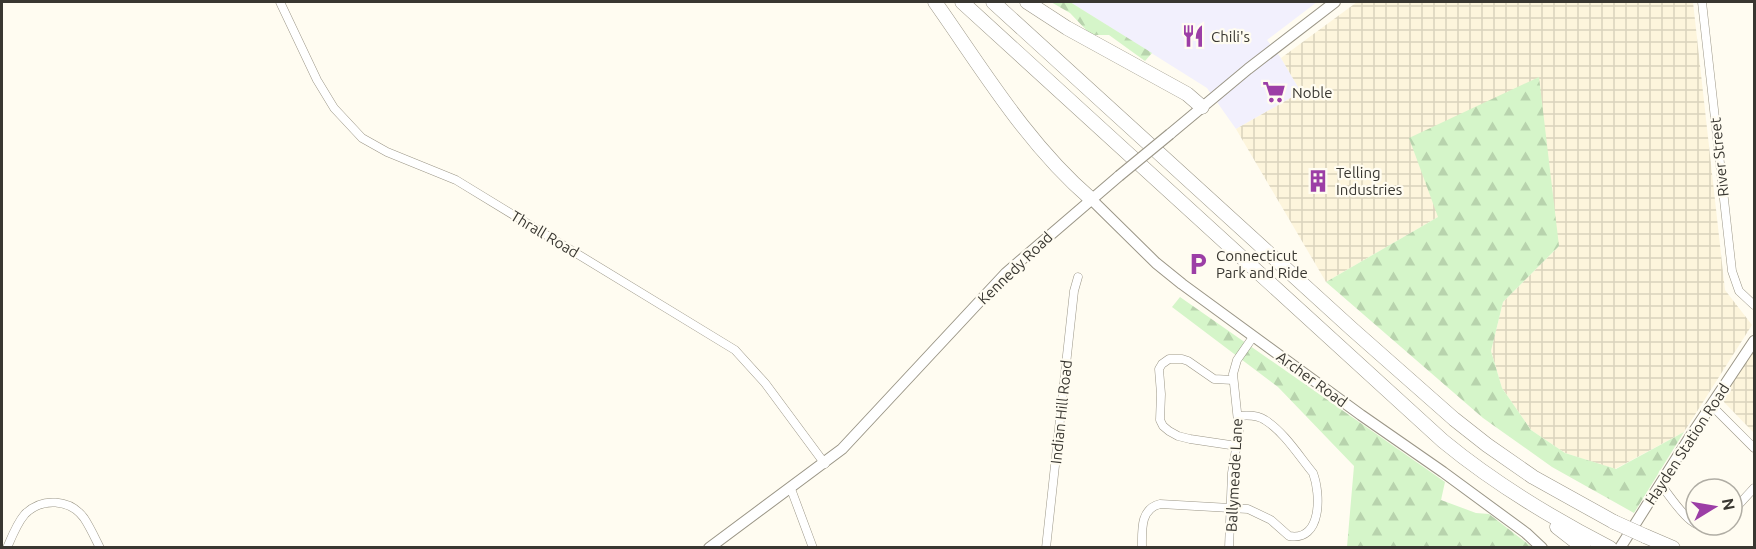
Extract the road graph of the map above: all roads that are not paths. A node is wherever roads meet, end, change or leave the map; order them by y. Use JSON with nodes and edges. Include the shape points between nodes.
{"nodes":[{"id":1,"x":280,"y":2,"type":"edge"},
{"id":2,"x":935,"y":2,"type":"edge"},
{"id":3,"x":962,"y":2,"type":"edge"},
{"id":4,"x":993,"y":2,"type":"edge"},
{"id":5,"x":1027,"y":2,"type":"edge"},
{"id":6,"x":1335,"y":2,"type":"edge"},
{"id":7,"x":1702,"y":2,"type":"edge"},
{"id":8,"x":1202,"y":107,"type":"junction"},
{"id":9,"x":1091,"y":199,"type":"junction"},
{"id":10,"x":1078,"y":277,"type":"dead end"},
{"id":11,"x":1755,"y":305,"type":"edge"},
{"id":12,"x":1253,"y":337,"type":"junction"},
{"id":13,"x":1755,"y":341,"type":"edge"},
{"id":14,"x":1233,"y":380,"type":"junction"},
{"id":15,"x":1711,"y":405,"type":"junction"},
{"id":16,"x":1238,"y":416,"type":"junction"},
{"id":17,"x":1237,"y":446,"type":"junction"},
{"id":18,"x":1755,"y":448,"type":"edge"},
{"id":19,"x":825,"y":464,"type":"junction"},
{"id":20,"x":1660,"y":484,"type":"junction"},
{"id":21,"x":1755,"y":488,"type":"edge"},
{"id":22,"x":791,"y":489,"type":"junction"},
{"id":23,"x":1744,"y":499,"type":"edge"},
{"id":24,"x":1231,"y":508,"type":"junction"},
{"id":25,"x":1544,"y":513,"type":"junction"},
{"id":26,"x":1684,"y":513,"type":"edge"},
{"id":27,"x":721,"y":544,"type":"edge"},
{"id":28,"x":1606,"y":546,"type":"edge"},
{"id":29,"x":7,"y":548,"type":"edge"},
{"id":30,"x":100,"y":548,"type":"edge"},
{"id":31,"x":709,"y":548,"type":"edge"},
{"id":32,"x":813,"y":548,"type":"edge"},
{"id":33,"x":1046,"y":548,"type":"edge"},
{"id":34,"x":1142,"y":548,"type":"edge"},
{"id":35,"x":1229,"y":548,"type":"edge"},
{"id":36,"x":1542,"y":548,"type":"edge"},
{"id":37,"x":1584,"y":548,"type":"edge"},
{"id":38,"x":1620,"y":548,"type":"edge"},
{"id":39,"x":1673,"y":548,"type":"edge"}],
"edges":[{"from":1,"to":19,"type":"street","name":"Thrall Road","via":[[317,80],[334,108],[362,138],[456,180],[735,350],[765,383]]},
{"from":2,"to":9,"type":"highway","via":[[1029,135]]},
{"from":3,"to":25,"type":"highway","via":[[1443,441]]},
{"from":4,"to":39,"type":"highway","bridge":true,"via":[[1471,434],[1533,477],[1614,522]]},
{"from":5,"to":8,"type":"highway","via":[[1187,94]]},
{"from":6,"to":8,"type":"street","name":"Kennedy Road"},
{"from":7,"to":11,"type":"street","name":"River Street","via":[[1732,271],[1739,291]]},
{"from":8,"to":9,"type":"street","name":"Kennedy Road","bridge":true},
{"from":9,"to":12,"type":"street","name":"Archer Road","via":[[1169,274]]},
{"from":9,"to":19,"type":"street","name":"Kennedy Road","via":[[1006,273]]},
{"from":10,"to":33,"type":"street","name":"Indian Hill Road"},
{"from":12,"to":14,"type":"street","name":"Ballymeade Lane","via":[[1237,360]]},
{"from":12,"to":36,"type":"street","name":"Archer Road","via":[[1443,472]]},
{"from":13,"to":15,"type":"street","name":"Hayden Station Road"},
{"from":14,"to":16,"type":"street","name":"Ballymeade Lane"},
{"from":14,"to":17,"type":"street","via":[[1214,379],[1182,358],[1169,359],[1159,369],[1160,420],[1178,435]]},
{"from":15,"to":18,"type":"street"},
{"from":15,"to":20,"type":"street","name":"Hayden Station Road"},
{"from":16,"to":17,"type":"street","name":"Ballymeade Lane"},
{"from":16,"to":24,"type":"street","via":[[1264,419],[1277,430],[1313,473],[1317,508],[1311,530],[1302,537],[1290,536],[1261,514]]},
{"from":17,"to":24,"type":"street","name":"Ballymeade Lane"},
{"from":19,"to":22,"type":"street","name":"Kennedy Road"},
{"from":20,"to":26,"type":"street"},
{"from":20,"to":38,"type":"street","name":"Hayden Station Road"},
{"from":21,"to":23,"type":"street"},
{"from":22,"to":27,"type":"street","name":"Kennedy Road"},
{"from":22,"to":32,"type":"street"},
{"from":24,"to":34,"type":"street","via":[[1154,506],[1146,513],[1142,527]]},
{"from":24,"to":35,"type":"street","name":"Ballymeade Lane"},
{"from":25,"to":28,"type":"highway"},
{"from":25,"to":37,"type":"highway"},
{"from":27,"to":31,"type":"street","name":"Kennedy Road"},
{"from":29,"to":30,"type":"street","via":[[26,513],[46,503],[59,502],[75,508],[84,518]]}]}
